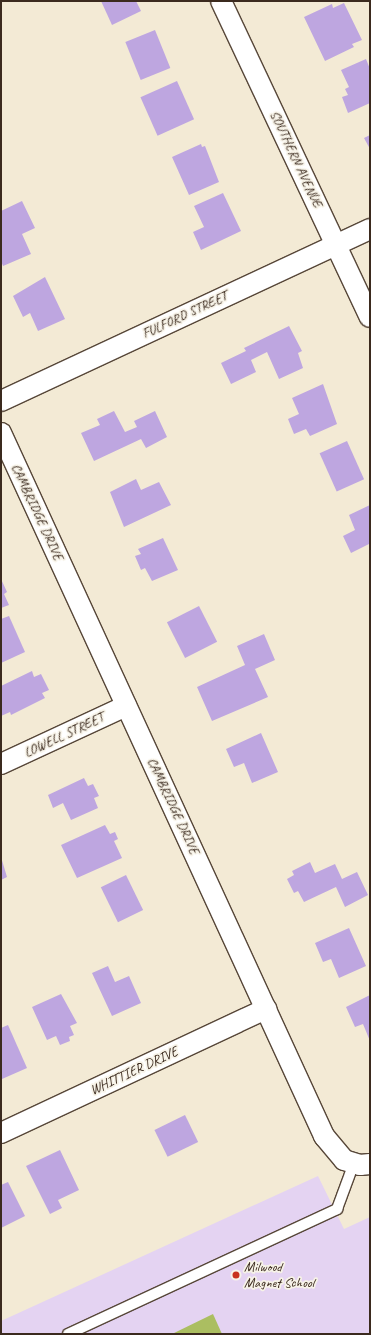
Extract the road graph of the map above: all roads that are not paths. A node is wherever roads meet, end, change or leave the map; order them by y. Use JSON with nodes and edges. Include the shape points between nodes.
{"nodes":[{"id":1,"x":221,"y":1,"type":"edge"},
{"id":2,"x":370,"y":229,"type":"edge"},
{"id":3,"x":336,"y":245,"type":"junction"},
{"id":4,"x":370,"y":317,"type":"edge"},
{"id":5,"x":1,"y":401,"type":"edge"},
{"id":6,"x":1,"y":433,"type":"edge"},
{"id":7,"x":126,"y":706,"type":"junction"},
{"id":8,"x":1,"y":764,"type":"edge"},
{"id":9,"x":266,"y":1009,"type":"junction"},
{"id":10,"x":1,"y":1133,"type":"edge"},
{"id":11,"x":361,"y":1164,"type":"edge"},
{"id":12,"x":68,"y":1334,"type":"edge"}],
"edges":[{"from":1,"to":3,"type":"street","name":"SOUTHERN AVENUE"},
{"from":2,"to":3,"type":"street","name":"FULFORD STREET"},
{"from":3,"to":4,"type":"street","name":"SOUTHERN AVENUE"},
{"from":3,"to":5,"type":"street","name":"FULFORD STREET"},
{"from":6,"to":7,"type":"street","name":"CAMBRIDGE DRIVE"},
{"from":7,"to":8,"type":"street","name":"LOWELL STREET"},
{"from":7,"to":9,"type":"street","name":"CAMBRIDGE DRIVE"},
{"from":9,"to":10,"type":"street","name":"WHITTIER DRIVE"},
{"from":9,"to":11,"type":"street","name":"CAMBRIDGE DRIVE","via":[[324,1136],[344,1160]]},
{"from":11,"to":12,"type":"lane","via":[[337,1209]]}]}
